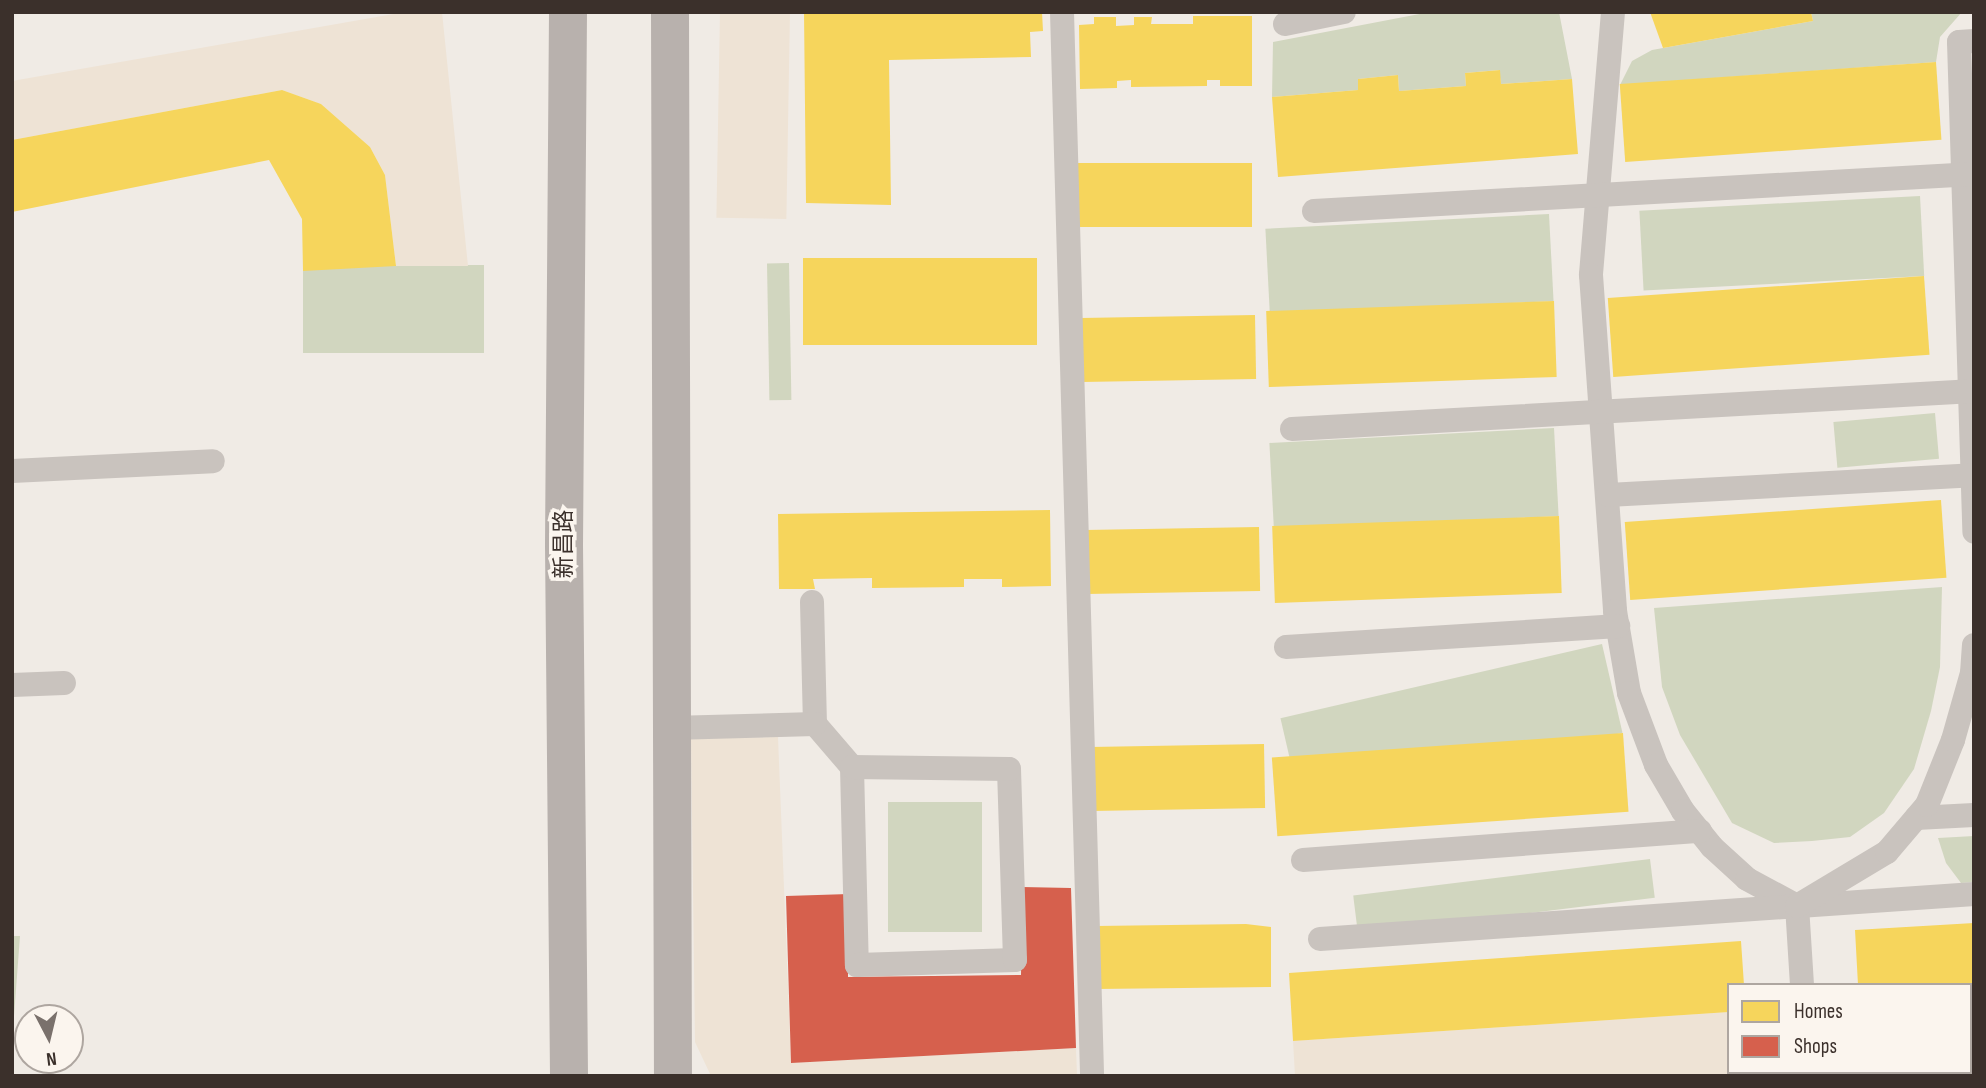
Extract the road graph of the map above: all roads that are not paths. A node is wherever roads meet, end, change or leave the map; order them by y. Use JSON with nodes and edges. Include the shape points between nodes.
{"nodes":[{"id":1,"x":568,"y":12,"type":"edge"},
{"id":2,"x":670,"y":12,"type":"edge"},
{"id":3,"x":1062,"y":12,"type":"edge"},
{"id":4,"x":1344,"y":12,"type":"edge"},
{"id":5,"x":1613,"y":12,"type":"edge"},
{"id":6,"x":1285,"y":24,"type":"dead end"},
{"id":7,"x":1974,"y":41,"type":"edge"},
{"id":8,"x":1968,"y":174,"type":"edge"},
{"id":9,"x":1596,"y":195,"type":"junction"},
{"id":10,"x":1314,"y":211,"type":"dead end"},
{"id":11,"x":1972,"y":391,"type":"edge"},
{"id":12,"x":1600,"y":411,"type":"junction"},
{"id":13,"x":1292,"y":429,"type":"dead end"},
{"id":14,"x":213,"y":461,"type":"dead end"},
{"id":15,"x":12,"y":471,"type":"edge"},
{"id":16,"x":1972,"y":475,"type":"junction"},
{"id":17,"x":1608,"y":495,"type":"junction"},
{"id":18,"x":1974,"y":532,"type":"edge"},
{"id":19,"x":812,"y":602,"type":"dead end"},
{"id":20,"x":1618,"y":626,"type":"junction"},
{"id":21,"x":1974,"y":645,"type":"edge"},
{"id":22,"x":1286,"y":647,"type":"dead end"},
{"id":23,"x":64,"y":683,"type":"dead end"},
{"id":24,"x":12,"y":685,"type":"edge"},
{"id":25,"x":815,"y":724,"type":"junction"},
{"id":26,"x":671,"y":728,"type":"junction"},
{"id":27,"x":852,"y":768,"type":"junction"},
{"id":28,"x":1974,"y":815,"type":"edge"},
{"id":29,"x":1916,"y":818,"type":"junction"},
{"id":30,"x":1699,"y":831,"type":"junction"},
{"id":31,"x":1303,"y":860,"type":"dead end"},
{"id":32,"x":1974,"y":894,"type":"edge"},
{"id":33,"x":1797,"y":906,"type":"junction"},
{"id":34,"x":1320,"y":939,"type":"dead end"},
{"id":35,"x":1802,"y":983,"type":"edge"},
{"id":36,"x":569,"y":1076,"type":"edge"},
{"id":37,"x":673,"y":1076,"type":"edge"},
{"id":38,"x":1092,"y":1076,"type":"edge"}],
"edges":[{"from":1,"to":36,"type":"main road","name":"新昌路","via":[[564,545]]},
{"from":2,"to":26,"type":"main road"},
{"from":3,"to":38,"type":"lane"},
{"from":4,"to":6,"type":"lane"},
{"from":5,"to":9,"type":"lane"},
{"from":7,"to":8,"type":"lane","via":[[1959,42]]},
{"from":8,"to":9,"type":"lane"},
{"from":8,"to":11,"type":"lane"},
{"from":9,"to":10,"type":"lane"},
{"from":9,"to":12,"type":"lane","via":[[1591,275]]},
{"from":11,"to":12,"type":"lane"},
{"from":11,"to":16,"type":"lane"},
{"from":12,"to":13,"type":"lane"},
{"from":12,"to":17,"type":"lane"},
{"from":14,"to":15,"type":"lane"},
{"from":16,"to":17,"type":"lane"},
{"from":16,"to":18,"type":"lane"},
{"from":17,"to":20,"type":"lane"},
{"from":19,"to":25,"type":"lane"},
{"from":20,"to":22,"type":"lane"},
{"from":20,"to":30,"type":"lane","via":[[1629,692],[1656,765]]},
{"from":21,"to":29,"type":"lane","via":[[1972,673],[1953,740],[1927,805]]},
{"from":23,"to":24,"type":"lane"},
{"from":25,"to":26,"type":"lane"},
{"from":25,"to":27,"type":"lane"},
{"from":26,"to":37,"type":"main road"},
{"from":27,"to":27,"type":"lane","via":[[1009,769],[1015,960],[858,965]]},
{"from":28,"to":29,"type":"lane"},
{"from":29,"to":33,"type":"lane","via":[[1887,852]]},
{"from":30,"to":31,"type":"lane"},
{"from":30,"to":33,"type":"lane","via":[[1747,879]]},
{"from":32,"to":33,"type":"lane"},
{"from":33,"to":34,"type":"lane"},
{"from":33,"to":35,"type":"lane"}]}
